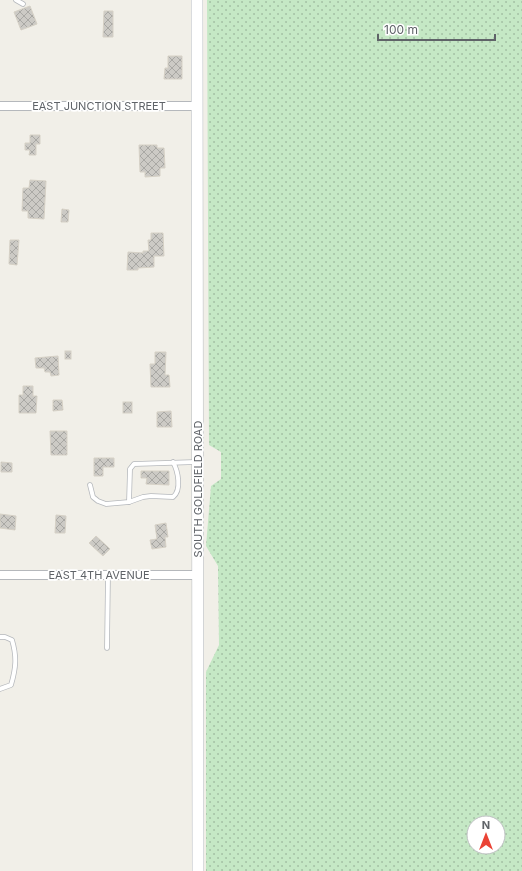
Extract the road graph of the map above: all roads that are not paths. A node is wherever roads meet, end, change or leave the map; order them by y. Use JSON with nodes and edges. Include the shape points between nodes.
{"nodes":[{"id":1,"x":16,"y":0,"type":"edge"},
{"id":2,"x":197,"y":0,"type":"edge"},
{"id":3,"x":23,"y":4,"type":"dead end"},
{"id":4,"x":0,"y":106,"type":"edge"},
{"id":5,"x":197,"y":106,"type":"junction"},
{"id":6,"x":173,"y":462,"type":"junction"},
{"id":7,"x":198,"y":462,"type":"junction"},
{"id":8,"x":90,"y":485,"type":"dead end"},
{"id":9,"x":129,"y":502,"type":"junction"},
{"id":10,"x":0,"y":575,"type":"edge"},
{"id":11,"x":108,"y":575,"type":"junction"},
{"id":12,"x":198,"y":575,"type":"junction"},
{"id":13,"x":0,"y":637,"type":"edge"},
{"id":14,"x":107,"y":648,"type":"dead end"},
{"id":15,"x":0,"y":689,"type":"edge"},
{"id":16,"x":198,"y":871,"type":"edge"}],
"edges":[{"from":1,"to":3,"type":"lane"},
{"from":2,"to":5,"type":"main road","name":"SOUTH GOLDFIELD ROAD"},
{"from":4,"to":5,"type":"street","name":"EAST JUNCTION STREET"},
{"from":5,"to":7,"type":"main road","name":"SOUTH GOLDFIELD ROAD"},
{"from":6,"to":7,"type":"lane"},
{"from":6,"to":9,"type":"lane","via":[[134,464],[130,469]]},
{"from":6,"to":9,"type":"lane","via":[[178,478],[176,495],[143,497]]},
{"from":7,"to":12,"type":"main road","name":"SOUTH GOLDFIELD ROAD"},
{"from":8,"to":9,"type":"lane","via":[[93,497],[98,501],[106,504]]},
{"from":10,"to":11,"type":"street","name":"EAST 4TH AVENUE"},
{"from":11,"to":12,"type":"street","name":"EAST 4TH AVENUE"},
{"from":11,"to":14,"type":"lane"},
{"from":12,"to":16,"type":"main road","name":"SOUTH GOLDFIELD ROAD"},
{"from":13,"to":15,"type":"lane","via":[[12,640],[15,653],[11,685]]}]}
